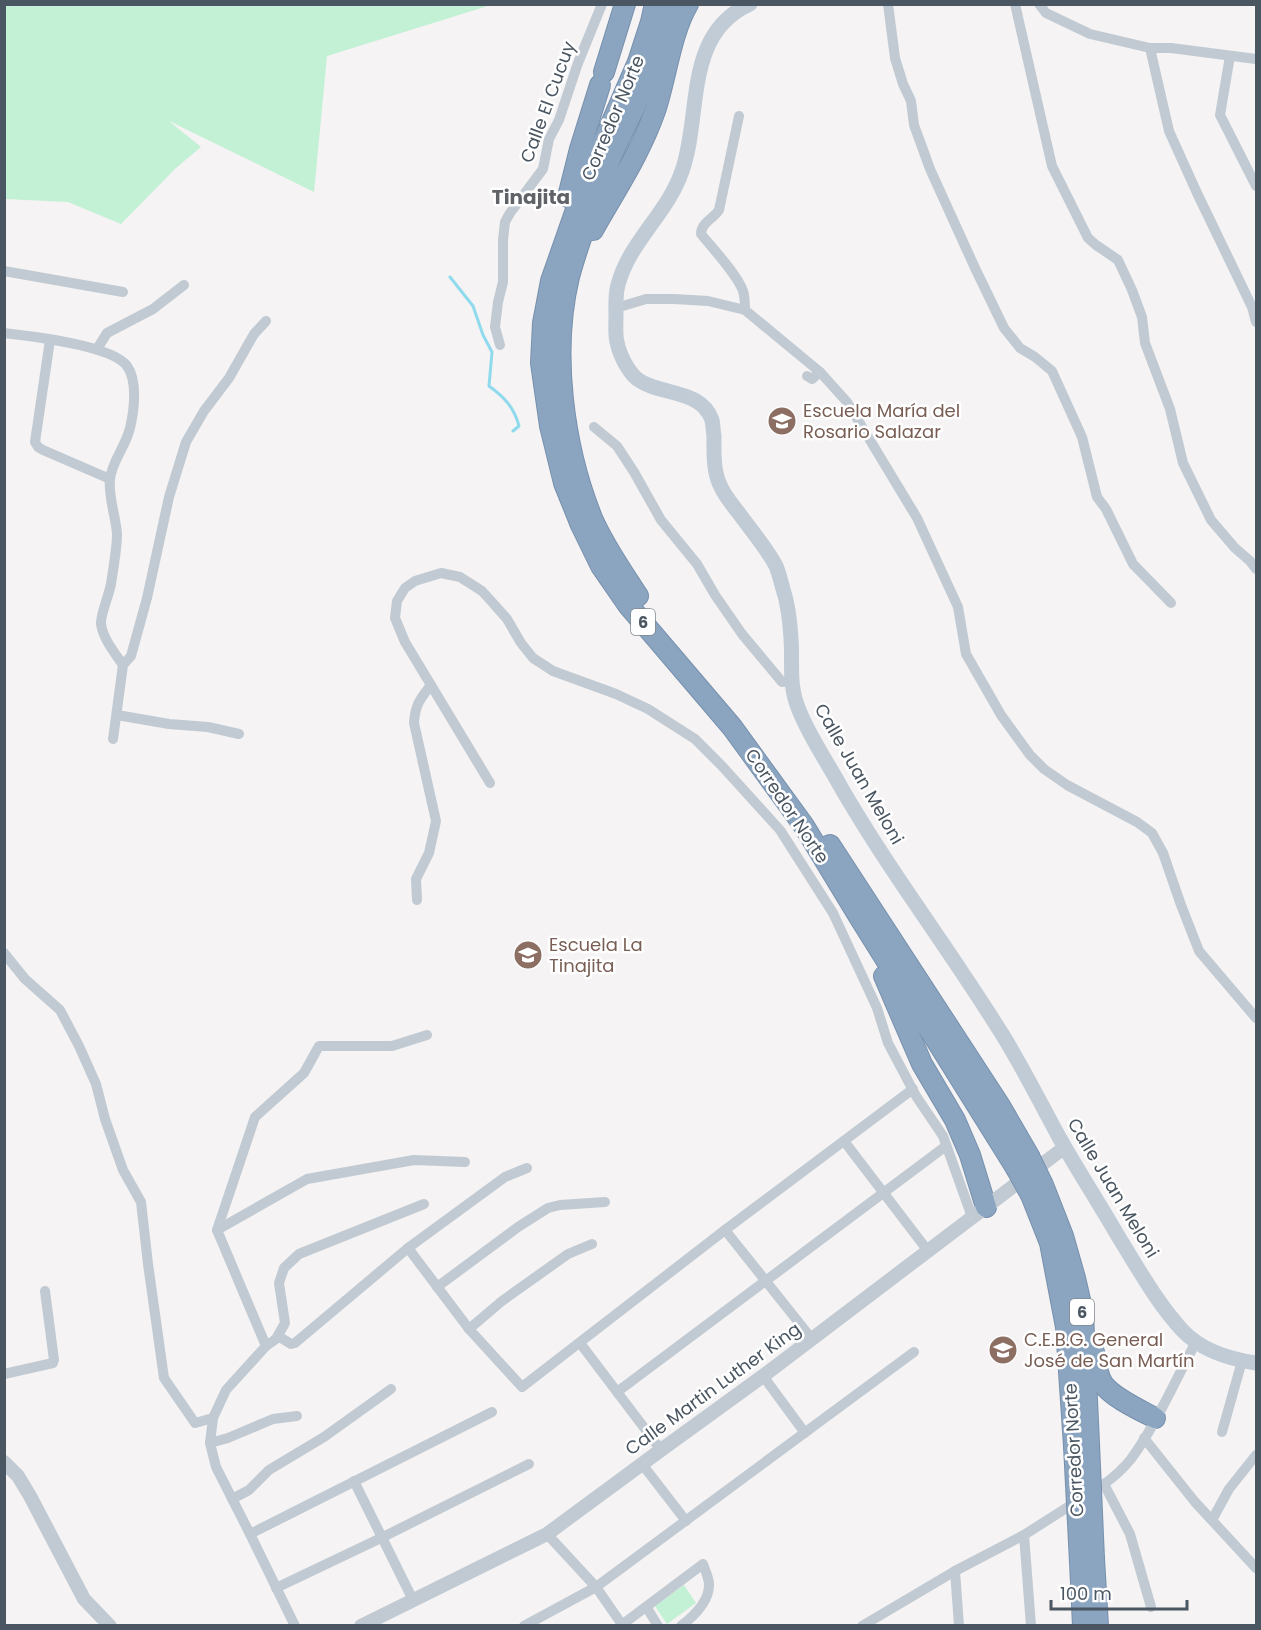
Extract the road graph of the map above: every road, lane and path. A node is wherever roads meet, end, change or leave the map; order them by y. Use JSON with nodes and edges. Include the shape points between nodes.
{"nodes":[{"id":1,"x":602,"y":4,"type":"edge"},
{"id":2,"x":625,"y":4,"type":"edge"},
{"id":3,"x":655,"y":4,"type":"edge"},
{"id":4,"x":670,"y":4,"type":"edge"},
{"id":5,"x":688,"y":4,"type":"edge"},
{"id":6,"x":750,"y":4,"type":"edge"},
{"id":7,"x":888,"y":4,"type":"edge"},
{"id":8,"x":1015,"y":4,"type":"edge"},
{"id":9,"x":1039,"y":4,"type":"edge"},
{"id":10,"x":1150,"y":48,"type":"junction"},
{"id":11,"x":1230,"y":56,"type":"junction"},
{"id":12,"x":1257,"y":59,"type":"edge"},
{"id":13,"x":739,"y":116,"type":"dead end"},
{"id":14,"x":1257,"y":186,"type":"edge"},
{"id":15,"x":4,"y":271,"type":"edge"},
{"id":16,"x":560,"y":280,"type":"junction"},
{"id":17,"x":184,"y":285,"type":"dead end"},
{"id":18,"x":123,"y":292,"type":"dead end"},
{"id":19,"x":616,"y":308,"type":"junction"},
{"id":20,"x":745,"y":310,"type":"junction"},
{"id":21,"x":266,"y":321,"type":"dead end"},
{"id":22,"x":1257,"y":322,"type":"edge"},
{"id":23,"x":4,"y":333,"type":"edge"},
{"id":24,"x":51,"y":340,"type":"junction"},
{"id":25,"x":500,"y":345,"type":"dead end"},
{"id":26,"x":97,"y":350,"type":"junction"},
{"id":27,"x":820,"y":372,"type":"junction"},
{"id":28,"x":807,"y":376,"type":"dead end"},
{"id":29,"x":594,"y":428,"type":"dead end"},
{"id":30,"x":110,"y":479,"type":"junction"},
{"id":31,"x":1257,"y":569,"type":"edge"},
{"id":32,"x":1172,"y":603,"type":"dead end"},
{"id":33,"x":123,"y":665,"type":"junction"},
{"id":34,"x":792,"y":681,"type":"junction"},
{"id":35,"x":431,"y":685,"type":"junction"},
{"id":36,"x":117,"y":715,"type":"junction"},
{"id":37,"x":238,"y":734,"type":"dead end"},
{"id":38,"x":113,"y":739,"type":"dead end"},
{"id":39,"x":490,"y":783,"type":"dead end"},
{"id":40,"x":417,"y":900,"type":"dead end"},
{"id":41,"x":858,"y":915,"type":"junction"},
{"id":42,"x":4,"y":953,"type":"edge"},
{"id":43,"x":1257,"y":1017,"type":"edge"},
{"id":44,"x":427,"y":1035,"type":"dead end"},
{"id":45,"x":913,"y":1089,"type":"junction"},
{"id":46,"x":844,"y":1141,"type":"junction"},
{"id":47,"x":946,"y":1146,"type":"junction"},
{"id":48,"x":1065,"y":1147,"type":"junction"},
{"id":49,"x":465,"y":1162,"type":"dead end"},
{"id":50,"x":1022,"y":1162,"type":"junction"},
{"id":51,"x":527,"y":1168,"type":"dead end"},
{"id":52,"x":1037,"y":1190,"type":"junction"},
{"id":53,"x":883,"y":1192,"type":"junction"},
{"id":54,"x":604,"y":1202,"type":"dead end"},
{"id":55,"x":424,"y":1204,"type":"dead end"},
{"id":56,"x":979,"y":1212,"type":"junction"},
{"id":57,"x":217,"y":1230,"type":"junction"},
{"id":58,"x":725,"y":1230,"type":"junction"},
{"id":59,"x":592,"y":1244,"type":"dead end"},
{"id":60,"x":408,"y":1248,"type":"junction"},
{"id":61,"x":928,"y":1251,"type":"junction"},
{"id":62,"x":765,"y":1280,"type":"junction"},
{"id":63,"x":437,"y":1287,"type":"junction"},
{"id":64,"x":45,"y":1291,"type":"dead end"},
{"id":65,"x":1083,"y":1313,"type":"junction"},
{"id":66,"x":469,"y":1329,"type":"junction"},
{"id":67,"x":278,"y":1336,"type":"junction"},
{"id":68,"x":812,"y":1339,"type":"junction"},
{"id":69,"x":1196,"y":1342,"type":"junction"},
{"id":70,"x":580,"y":1343,"type":"junction"},
{"id":71,"x":266,"y":1346,"type":"junction"},
{"id":72,"x":914,"y":1352,"type":"dead end"},
{"id":73,"x":1250,"y":1362,"type":"edge"},
{"id":74,"x":4,"y":1374,"type":"edge"},
{"id":75,"x":763,"y":1376,"type":"junction"},
{"id":76,"x":391,"y":1389,"type":"dead end"},
{"id":77,"x":617,"y":1392,"type":"junction"},
{"id":78,"x":492,"y":1412,"type":"dead end"},
{"id":79,"x":297,"y":1416,"type":"dead end"},
{"id":80,"x":213,"y":1418,"type":"junction"},
{"id":81,"x":1155,"y":1418,"type":"junction"},
{"id":82,"x":1222,"y":1432,"type":"dead end"},
{"id":83,"x":805,"y":1433,"type":"junction"},
{"id":84,"x":1144,"y":1438,"type":"junction"},
{"id":85,"x":210,"y":1443,"type":"junction"},
{"id":86,"x":1082,"y":1445,"type":"junction"},
{"id":87,"x":661,"y":1450,"type":"junction"},
{"id":88,"x":1257,"y":1455,"type":"edge"},
{"id":89,"x":4,"y":1462,"type":"edge"},
{"id":90,"x":529,"y":1464,"type":"dead end"},
{"id":91,"x":642,"y":1464,"type":"junction"},
{"id":92,"x":354,"y":1481,"type":"junction"},
{"id":93,"x":1104,"y":1484,"type":"junction"},
{"id":94,"x":232,"y":1500,"type":"junction"},
{"id":95,"x":1212,"y":1520,"type":"junction"},
{"id":96,"x":686,"y":1521,"type":"junction"},
{"id":97,"x":250,"y":1534,"type":"junction"},
{"id":98,"x":547,"y":1534,"type":"junction"},
{"id":99,"x":1023,"y":1535,"type":"junction"},
{"id":100,"x":381,"y":1538,"type":"junction"},
{"id":101,"x":1087,"y":1561,"type":"junction"},
{"id":102,"x":1257,"y":1568,"type":"edge"},
{"id":103,"x":955,"y":1571,"type":"junction"},
{"id":104,"x":276,"y":1587,"type":"junction"},
{"id":105,"x":596,"y":1587,"type":"junction"},
{"id":106,"x":413,"y":1600,"type":"junction"},
{"id":107,"x":1151,"y":1607,"type":"dead end"},
{"id":108,"x":647,"y":1608,"type":"junction"},
{"id":109,"x":884,"y":1612,"type":"junction"},
{"id":110,"x":623,"y":1625,"type":"edge"},
{"id":111,"x":110,"y":1626,"type":"edge"},
{"id":112,"x":295,"y":1626,"type":"edge"},
{"id":113,"x":361,"y":1626,"type":"edge"},
{"id":114,"x":524,"y":1626,"type":"edge"},
{"id":115,"x":658,"y":1626,"type":"edge"},
{"id":116,"x":681,"y":1626,"type":"edge"},
{"id":117,"x":861,"y":1626,"type":"edge"},
{"id":118,"x":886,"y":1626,"type":"edge"},
{"id":119,"x":959,"y":1626,"type":"edge"},
{"id":120,"x":1031,"y":1626,"type":"edge"},
{"id":121,"x":1083,"y":1626,"type":"edge"},
{"id":122,"x":1098,"y":1626,"type":"edge"}],
"edges":[{"from":1,"to":25,"type":"street","name":"Calle El Cucuy","via":[[549,139],[543,169],[506,222],[503,282],[495,327]]},
{"from":2,"to":16,"type":"highway","via":[[564,215]]},
{"from":3,"to":16,"type":"highway","name":"Corredor Norte","number":"6","via":[[638,62],[585,184]]},
{"from":4,"to":16,"type":"highway","name":"Corredor Norte","number":"6","via":[[651,67]]},
{"from":5,"to":16,"type":"highway","via":[[645,137],[588,240]]},
{"from":6,"to":19,"type":"main road","name":"Calle Juan Meloni","via":[[726,20],[701,60],[683,170],[673,193],[622,271]]},
{"from":7,"to":32,"type":"street","via":[[895,58],[911,101],[914,125],[975,268],[1004,328],[1020,348],[1052,371],[1082,437],[1097,497],[1133,564]]},
{"from":8,"to":31,"type":"street","via":[[1052,166],[1088,238],[1118,260],[1132,290],[1183,463],[1211,520]]},
{"from":9,"to":10,"type":"street","via":[[1046,13],[1090,34]]},
{"from":10,"to":11,"type":"street"},
{"from":10,"to":22,"type":"street","via":[[1169,131]]},
{"from":11,"to":12,"type":"street"},
{"from":11,"to":14,"type":"street","via":[[1220,115]]},
{"from":13,"to":20,"type":"street","via":[[718,210],[702,226],[701,234],[742,288]]},
{"from":15,"to":18,"type":"street"},
{"from":16,"to":41,"type":"highway","name":"Corredor Norte","number":"6","via":[[543,323],[541,363],[550,426],[564,483],[581,525],[628,604],[774,783]]},
{"from":16,"to":50,"type":"highway","name":"Corredor Norte","number":"6","via":[[566,423],[578,477],[614,560],[640,598],[778,767],[815,821],[1000,1106]]},
{"from":17,"to":26,"type":"street","via":[[153,309],[107,333]]},
{"from":19,"to":20,"type":"street","via":[[646,299],[674,299],[708,301]]},
{"from":19,"to":34,"type":"main road","name":"Calle Juan Meloni","via":[[616,341],[635,377],[701,403],[713,422],[719,483],[776,567],[785,593]]},
{"from":20,"to":27,"type":"street"},
{"from":21,"to":33,"type":"street","via":[[186,442],[131,656]]},
{"from":23,"to":24,"type":"street"},
{"from":24,"to":26,"type":"street"},
{"from":24,"to":30,"type":"street","via":[[35,442],[43,450]]},
{"from":26,"to":30,"type":"street","via":[[122,360],[134,385],[129,431]]},
{"from":27,"to":28,"type":"street","via":[[812,379]]},
{"from":27,"to":43,"type":"street","via":[[847,402],[916,518],[958,607],[966,654],[1001,714],[1044,769],[1152,833],[1199,951]]},
{"from":29,"to":34,"type":"street","via":[[617,446],[662,520],[697,564],[742,634],[782,682]]},
{"from":30,"to":33,"type":"street","via":[[117,535],[111,586],[101,624]]},
{"from":33,"to":36,"type":"street"},
{"from":34,"to":48,"type":"main road","name":"Calle Juan Meloni","via":[[806,726],[852,808],[998,1026]]},
{"from":35,"to":39,"type":"street"},
{"from":35,"to":40,"type":"street","via":[[417,703],[414,723],[436,822],[429,853],[416,879]]},
{"from":35,"to":45,"type":"street","via":[[405,642],[396,618],[405,588],[441,573],[460,577],[482,591],[533,658],[553,671],[648,709],[695,739],[780,830],[819,890]]},
{"from":36,"to":37,"type":"street"},
{"from":36,"to":38,"type":"street"},
{"from":41,"to":50,"type":"highway","name":"Corredor Norte","number":"6"},
{"from":41,"to":56,"type":"highway","via":[[922,1064],[955,1120],[970,1155]]},
{"from":42,"to":80,"type":"street","via":[[25,979],[60,1010],[79,1046],[96,1084],[123,1170],[141,1202],[164,1378],[195,1423]]},
{"from":44,"to":57,"type":"street","via":[[392,1046],[320,1046],[304,1073],[255,1117]]},
{"from":45,"to":46,"type":"street"},
{"from":45,"to":47,"type":"street"},
{"from":46,"to":53,"type":"street"},
{"from":46,"to":58,"type":"street"},
{"from":47,"to":53,"type":"street"},
{"from":47,"to":56,"type":"street"},
{"from":48,"to":56,"type":"street","name":"Calle Martin Luther King"},
{"from":48,"to":69,"type":"main road","name":"Calle Juan Meloni","via":[[1155,1295]]},
{"from":49,"to":57,"type":"street","via":[[414,1160],[307,1179]]},
{"from":50,"to":52,"type":"highway","name":"Corredor Norte","number":"6","bridge":true},
{"from":51,"to":60,"type":"street","via":[[505,1177]]},
{"from":52,"to":65,"type":"highway","name":"Corredor Norte","number":"6","via":[[1063,1236]]},
{"from":52,"to":86,"type":"highway","name":"Corredor Norte","number":"6","via":[[1066,1327]]},
{"from":53,"to":61,"type":"street"},
{"from":53,"to":62,"type":"street"},
{"from":54,"to":63,"type":"street","via":[[548,1208]]},
{"from":55,"to":67,"type":"street","via":[[299,1254],[284,1268],[279,1283],[285,1323]]},
{"from":56,"to":61,"type":"street","name":"Calle Martin Luther King"},
{"from":57,"to":71,"type":"street"},
{"from":58,"to":62,"type":"street"},
{"from":58,"to":70,"type":"street"},
{"from":59,"to":66,"type":"street","via":[[568,1254]]},
{"from":60,"to":63,"type":"street"},
{"from":60,"to":67,"type":"street","via":[[295,1343]]},
{"from":61,"to":68,"type":"street","name":"Calle Martin Luther King"},
{"from":62,"to":68,"type":"street"},
{"from":62,"to":77,"type":"street"},
{"from":63,"to":66,"type":"street"},
{"from":64,"to":74,"type":"street","via":[[53,1363]]},
{"from":65,"to":81,"type":"highway","via":[[1103,1384]]},
{"from":65,"to":86,"type":"highway","name":"Corredor Norte","number":"6"},
{"from":66,"to":70,"type":"street","via":[[522,1387]]},
{"from":67,"to":71,"type":"street"},
{"from":68,"to":75,"type":"street","name":"Calle Martin Luther King"},
{"from":69,"to":73,"type":"main road","name":"Calle Juan Meloni","via":[[1208,1350]]},
{"from":69,"to":81,"type":"street"},
{"from":70,"to":77,"type":"street"},
{"from":71,"to":80,"type":"street","via":[[226,1390]]},
{"from":72,"to":83,"type":"street"},
{"from":73,"to":82,"type":"street"},
{"from":75,"to":83,"type":"street"},
{"from":75,"to":87,"type":"street","name":"Calle Martin Luther King"},
{"from":76,"to":94,"type":"street","via":[[269,1470]]},
{"from":77,"to":87,"type":"street"},
{"from":78,"to":92,"type":"street"},
{"from":79,"to":85,"type":"street","via":[[273,1419]]},
{"from":80,"to":85,"type":"street"},
{"from":81,"to":84,"type":"street"},
{"from":83,"to":96,"type":"street"},
{"from":84,"to":93,"type":"street","via":[[1130,1460]]},
{"from":84,"to":95,"type":"street"},
{"from":85,"to":94,"type":"street","via":[[216,1467]]},
{"from":86,"to":101,"type":"highway","name":"Corredor Norte","number":"6","bridge":true},
{"from":87,"to":91,"type":"street","name":"Calle Martin Luther King"},
{"from":88,"to":95,"type":"street","via":[[1229,1489]]},
{"from":89,"to":111,"type":"street","via":[[30,1496],[84,1599]]},
{"from":90,"to":100,"type":"street"},
{"from":91,"to":96,"type":"street"},
{"from":91,"to":98,"type":"street","name":"Calle Martin Luther King"},
{"from":92,"to":97,"type":"street"},
{"from":92,"to":100,"type":"street"},
{"from":93,"to":99,"type":"street"},
{"from":93,"to":107,"type":"street","via":[[1130,1534]]},
{"from":94,"to":97,"type":"street"},
{"from":95,"to":102,"type":"street"},
{"from":96,"to":105,"type":"street"},
{"from":97,"to":104,"type":"street"},
{"from":98,"to":105,"type":"street"},
{"from":98,"to":106,"type":"street","name":"Calle Martin Luther King"},
{"from":99,"to":103,"type":"street"},
{"from":99,"to":120,"type":"street"},
{"from":100,"to":104,"type":"street"},
{"from":100,"to":106,"type":"street"},
{"from":101,"to":121,"type":"highway","name":"Corredor Norte","number":"6"},
{"from":101,"to":122,"type":"highway","name":"Corredor Norte","number":"6"},
{"from":103,"to":109,"type":"street"},
{"from":103,"to":119,"type":"street"},
{"from":104,"to":112,"type":"street"},
{"from":105,"to":110,"type":"street"},
{"from":105,"to":114,"type":"street"},
{"from":106,"to":113,"type":"street","name":"Calle Martin Luther King"},
{"from":108,"to":110,"type":"street"},
{"from":108,"to":115,"type":"street"},
{"from":108,"to":116,"type":"street","via":[[703,1564],[709,1585],[707,1595]]},
{"from":109,"to":117,"type":"street"},
{"from":109,"to":118,"type":"street"}]}
